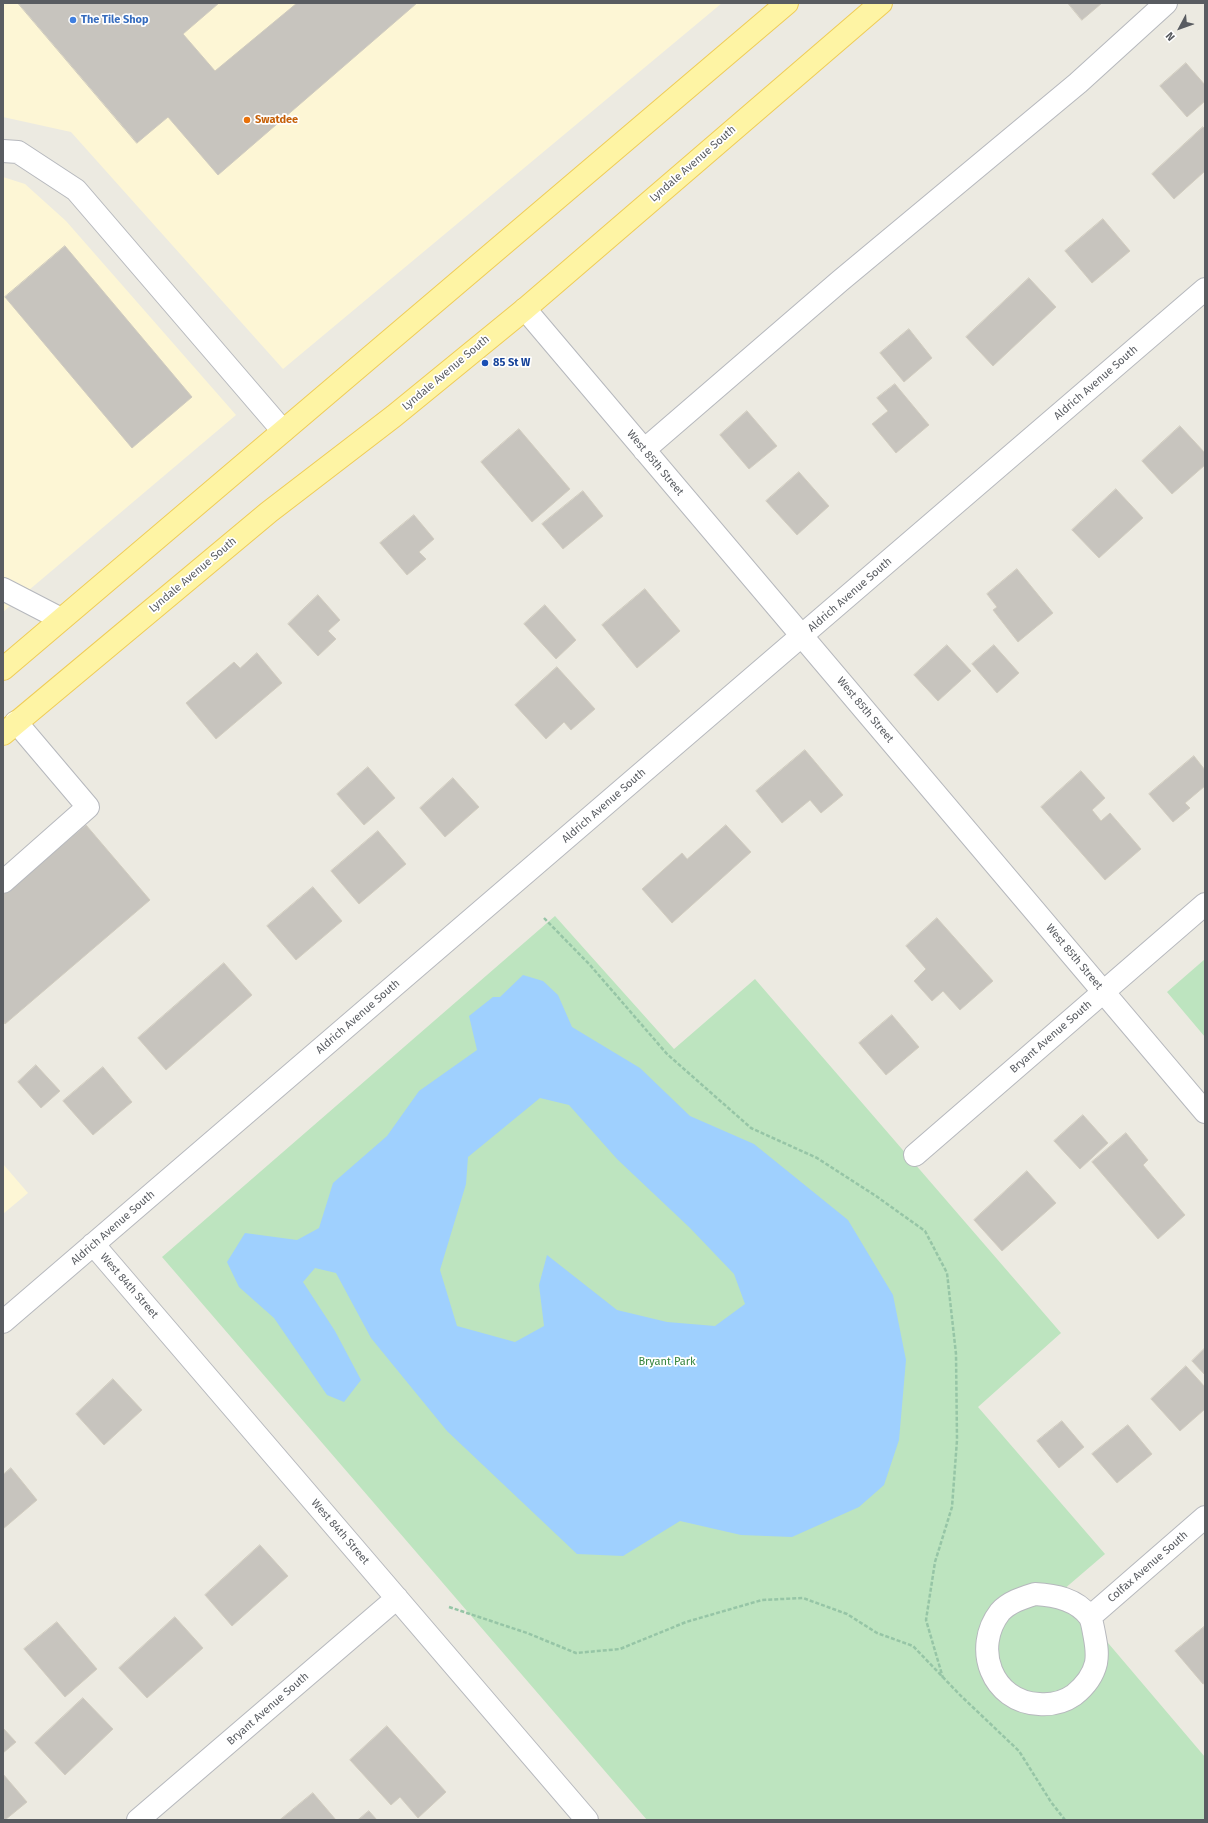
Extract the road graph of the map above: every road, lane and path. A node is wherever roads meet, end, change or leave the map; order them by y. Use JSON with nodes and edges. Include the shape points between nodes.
{"nodes":[{"id":1,"x":787,"y":3,"type":"edge"},
{"id":2,"x":881,"y":3,"type":"edge"},
{"id":3,"x":1166,"y":3,"type":"edge"},
{"id":4,"x":3,"y":150,"type":"edge"},
{"id":5,"x":1205,"y":289,"type":"edge"},
{"id":6,"x":525,"y":309,"type":"junction"},
{"id":7,"x":283,"y":431,"type":"junction"},
{"id":8,"x":644,"y":450,"type":"junction"},
{"id":9,"x":3,"y":589,"type":"edge"},
{"id":10,"x":61,"y":619,"type":"junction"},
{"id":11,"x":802,"y":636,"type":"junction"},
{"id":12,"x":3,"y":669,"type":"edge"},
{"id":13,"x":10,"y":728,"type":"edge"},
{"id":14,"x":3,"y":882,"type":"edge"},
{"id":15,"x":1205,"y":904,"type":"edge"},
{"id":16,"x":544,"y":918,"type":"dead end"},
{"id":17,"x":1103,"y":992,"type":"junction"},
{"id":18,"x":1205,"y":1112,"type":"edge"},
{"id":19,"x":915,"y":1155,"type":"dead end"},
{"id":20,"x":93,"y":1244,"type":"junction"},
{"id":21,"x":3,"y":1322,"type":"edge"},
{"id":22,"x":1205,"y":1517,"type":"edge"},
{"id":23,"x":397,"y":1598,"type":"junction"},
{"id":24,"x":449,"y":1607,"type":"dead end"},
{"id":25,"x":1090,"y":1617,"type":"junction"},
{"id":26,"x":943,"y":1678,"type":"junction"},
{"id":27,"x":138,"y":1820,"type":"edge"},
{"id":28,"x":587,"y":1820,"type":"edge"},
{"id":29,"x":1065,"y":1820,"type":"edge"}],
"edges":[{"from":1,"to":7,"type":"main road"},
{"from":2,"to":6,"type":"main road","name":"Lyndale Avenue South"},
{"from":3,"to":8,"type":"street","via":[[1078,83],[840,281]]},
{"from":4,"to":7,"type":"street","via":[[18,152],[76,190]]},
{"from":5,"to":11,"type":"street","name":"Aldrich Avenue South"},
{"from":6,"to":8,"type":"street","name":"West 85th Street"},
{"from":6,"to":13,"type":"main road","name":"Lyndale Avenue South","via":[[394,416],[268,512]]},
{"from":7,"to":10,"type":"main road"},
{"from":8,"to":11,"type":"street","name":"West 85th Street"},
{"from":9,"to":10,"type":"street"},
{"from":10,"to":12,"type":"main road"},
{"from":11,"to":17,"type":"street","name":"West 85th Street"},
{"from":11,"to":20,"type":"street","name":"Aldrich Avenue South"},
{"from":13,"to":14,"type":"street","via":[[88,807]]},
{"from":15,"to":17,"type":"street","name":"Bryant Avenue South"},
{"from":16,"to":26,"type":"path","via":[[590,965],[667,1054],[751,1128],[816,1158],[925,1231],[947,1273],[956,1354],[957,1440],[952,1507],[936,1562],[926,1620]]},
{"from":17,"to":18,"type":"street","name":"West 85th Street"},
{"from":17,"to":19,"type":"street","name":"Bryant Avenue South"},
{"from":20,"to":21,"type":"street","name":"Aldrich Avenue South"},
{"from":20,"to":23,"type":"street","name":"West 84th Street"},
{"from":22,"to":25,"type":"street","name":"Colfax Avenue South"},
{"from":23,"to":27,"type":"street","name":"Bryant Avenue South"},
{"from":23,"to":28,"type":"street","name":"West 84th Street"},
{"from":24,"to":26,"type":"path","via":[[527,1633],[576,1653],[620,1649],[686,1622],[762,1600],[803,1598],[847,1614],[877,1633],[913,1646]]},
{"from":25,"to":25,"type":"street","via":[[1072,1602],[1054,1595],[1035,1594],[1016,1600],[1001,1611],[990,1628],[986,1648],[989,1666],[998,1684],[1012,1696],[1032,1704],[1050,1705],[1069,1698],[1083,1687],[1094,1670],[1098,1652]]},
{"from":26,"to":29,"type":"path","via":[[1018,1751]]}]}
